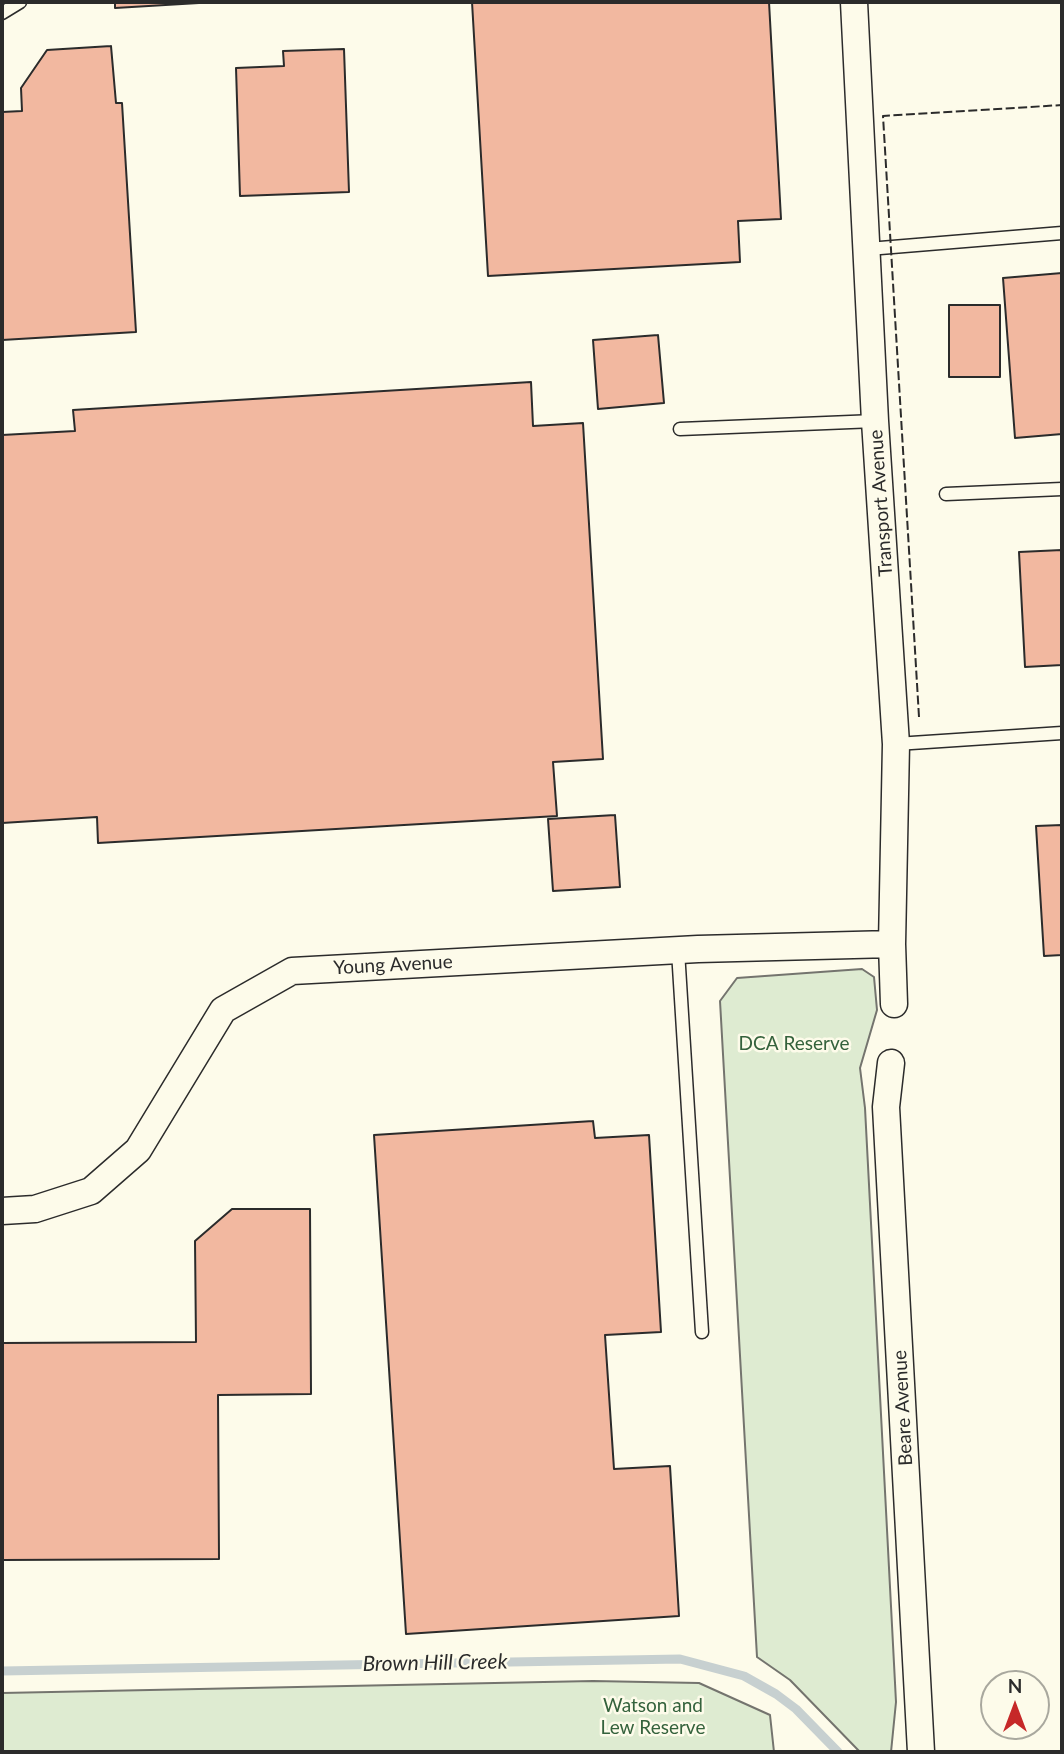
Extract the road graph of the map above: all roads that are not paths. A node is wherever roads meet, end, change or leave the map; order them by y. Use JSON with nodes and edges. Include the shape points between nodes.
{"nodes":[{"id":1,"x":20,"y":2,"type":"edge"},
{"id":2,"x":854,"y":2,"type":"edge"},
{"id":3,"x":2,"y":13,"type":"edge"},
{"id":4,"x":1062,"y":233,"type":"edge"},
{"id":5,"x":868,"y":248,"type":"junction"},
{"id":6,"x":875,"y":421,"type":"junction"},
{"id":7,"x":680,"y":429,"type":"dead end"},
{"id":8,"x":1062,"y":489,"type":"edge"},
{"id":9,"x":946,"y":494,"type":"dead end"},
{"id":10,"x":1062,"y":733,"type":"edge"},
{"id":11,"x":897,"y":744,"type":"junction"},
{"id":12,"x":892,"y":944,"type":"junction"},
{"id":13,"x":678,"y":951,"type":"junction"},
{"id":14,"x":894,"y":1004,"type":"dead end"},
{"id":15,"x":891,"y":1063,"type":"dead end"},
{"id":16,"x":2,"y":1212,"type":"edge"},
{"id":17,"x":702,"y":1332,"type":"dead end"},
{"id":18,"x":921,"y":1752,"type":"edge"}],
"edges":[{"from":1,"to":3,"type":"lane"},
{"from":2,"to":5,"type":"street","name":"Transport Avenue"},
{"from":4,"to":5,"type":"lane"},
{"from":5,"to":6,"type":"street","name":"Transport Avenue"},
{"from":6,"to":7,"type":"lane"},
{"from":6,"to":11,"type":"street","name":"Transport Avenue"},
{"from":8,"to":9,"type":"lane"},
{"from":10,"to":11,"type":"lane"},
{"from":11,"to":12,"type":"street","name":"Transport Avenue"},
{"from":12,"to":13,"type":"street","name":"Young Avenue"},
{"from":12,"to":14,"type":"street","name":"Transport Avenue"},
{"from":13,"to":16,"type":"street","name":"Young Avenue","via":[[292,971],[223,1010],[138,1150],[91,1191],[35,1209]]},
{"from":13,"to":17,"type":"lane"},
{"from":15,"to":18,"type":"street","name":"Beare Avenue","via":[[886,1107]]}]}
